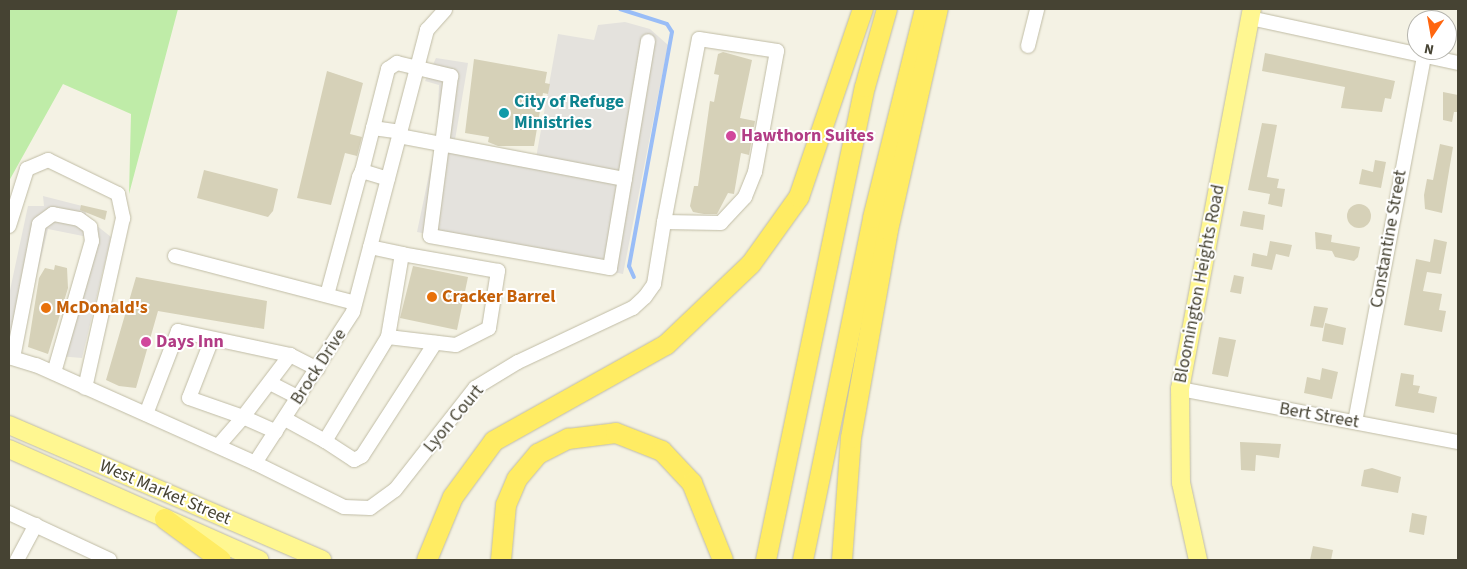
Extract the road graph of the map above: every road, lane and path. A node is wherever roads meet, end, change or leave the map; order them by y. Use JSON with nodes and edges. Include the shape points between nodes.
{"nodes":[{"id":1,"x":863,"y":9,"type":"edge"},
{"id":2,"x":887,"y":9,"type":"edge"},
{"id":3,"x":925,"y":9,"type":"edge"},
{"id":4,"x":938,"y":9,"type":"edge"},
{"id":5,"x":1037,"y":9,"type":"edge"},
{"id":6,"x":445,"y":10,"type":"dead end"},
{"id":7,"x":1251,"y":13,"type":"edge"},
{"id":8,"x":648,"y":41,"type":"dead end"},
{"id":9,"x":1028,"y":46,"type":"dead end"},
{"id":10,"x":1407,"y":53,"type":"edge"},
{"id":11,"x":1423,"y":60,"type":"edge"},
{"id":12,"x":1441,"y":60,"type":"edge"},
{"id":13,"x":1458,"y":63,"type":"edge"},
{"id":14,"x":417,"y":68,"type":"junction"},
{"id":15,"x":374,"y":128,"type":"junction"},
{"id":16,"x":400,"y":134,"type":"junction"},
{"id":17,"x":442,"y":147,"type":"junction"},
{"id":18,"x":362,"y":172,"type":"junction"},
{"id":19,"x":388,"y":179,"type":"junction"},
{"id":20,"x":624,"y":179,"type":"junction"},
{"id":21,"x":664,"y":222,"type":"junction"},
{"id":22,"x":9,"y":226,"type":"edge"},
{"id":23,"x":370,"y":247,"type":"junction"},
{"id":24,"x":402,"y":254,"type":"junction"},
{"id":25,"x":176,"y":256,"type":"dead end"},
{"id":26,"x":326,"y":295,"type":"junction"},
{"id":27,"x":356,"y":303,"type":"junction"},
{"id":28,"x":388,"y":337,"type":"junction"},
{"id":29,"x":212,"y":339,"type":"junction"},
{"id":30,"x":435,"y":343,"type":"junction"},
{"id":31,"x":290,"y":355,"type":"junction"},
{"id":32,"x":11,"y":357,"type":"edge"},
{"id":33,"x":318,"y":370,"type":"junction"},
{"id":34,"x":54,"y":373,"type":"junction"},
{"id":35,"x":270,"y":383,"type":"junction"},
{"id":36,"x":85,"y":388,"type":"junction"},
{"id":37,"x":1180,"y":389,"type":"junction"},
{"id":38,"x":299,"y":398,"type":"junction"},
{"id":39,"x":146,"y":414,"type":"junction"},
{"id":40,"x":243,"y":417,"type":"junction"},
{"id":41,"x":285,"y":419,"type":"junction"},
{"id":42,"x":1355,"y":422,"type":"junction"},
{"id":43,"x":10,"y":424,"type":"edge"},
{"id":44,"x":276,"y":432,"type":"junction"},
{"id":45,"x":325,"y":441,"type":"junction"},
{"id":46,"x":1458,"y":442,"type":"edge"},
{"id":47,"x":218,"y":446,"type":"junction"},
{"id":48,"x":9,"y":449,"type":"edge"},
{"id":49,"x":255,"y":462,"type":"junction"},
{"id":50,"x":9,"y":512,"type":"edge"},
{"id":51,"x":165,"y":519,"type":"junction"},
{"id":52,"x":36,"y":525,"type":"junction"},
{"id":53,"x":436,"y":536,"type":"junction"},
{"id":54,"x":89,"y":556,"type":"edge"},
{"id":55,"x":18,"y":560,"type":"edge"},
{"id":56,"x":110,"y":560,"type":"edge"},
{"id":57,"x":220,"y":560,"type":"edge"},
{"id":58,"x":260,"y":560,"type":"edge"},
{"id":59,"x":322,"y":560,"type":"edge"},
{"id":60,"x":413,"y":560,"type":"edge"},
{"id":61,"x":427,"y":560,"type":"edge"},
{"id":62,"x":501,"y":560,"type":"edge"},
{"id":63,"x":723,"y":560,"type":"edge"},
{"id":64,"x":766,"y":560,"type":"edge"},
{"id":65,"x":803,"y":560,"type":"edge"},
{"id":66,"x":842,"y":560,"type":"edge"},
{"id":67,"x":1198,"y":560,"type":"edge"}],
"edges":[{"from":1,"to":53,"type":"highway","via":[[799,197],[751,264],[666,345],[494,441],[466,475]]},
{"from":2,"to":64,"type":"highway","via":[[865,87]]},
{"from":3,"to":65,"type":"highway","via":[[873,218]]},
{"from":4,"to":66,"type":"highway","via":[[888,230],[853,428],[842,513]]},
{"from":5,"to":9,"type":"street"},
{"from":6,"to":14,"type":"street","name":"Brock Drive","via":[[427,30]]},
{"from":7,"to":10,"type":"street"},
{"from":7,"to":37,"type":"main road","name":"Bloomington Heights Road"},
{"from":8,"to":20,"type":"street"},
{"from":11,"to":42,"type":"street","name":"Constantine Street"},
{"from":12,"to":13,"type":"street"},
{"from":14,"to":15,"type":"street","via":[[396,63],[388,69]]},
{"from":14,"to":16,"type":"street","name":"Brock Drive"},
{"from":14,"to":17,"type":"street","via":[[451,76]]},
{"from":15,"to":16,"type":"street"},
{"from":15,"to":18,"type":"street"},
{"from":16,"to":17,"type":"street"},
{"from":16,"to":19,"type":"street","name":"Brock Drive"},
{"from":17,"to":20,"type":"street"},
{"from":17,"to":20,"type":"street","via":[[430,236],[610,268]]},
{"from":18,"to":19,"type":"street"},
{"from":18,"to":26,"type":"street"},
{"from":19,"to":23,"type":"street","name":"Brock Drive"},
{"from":21,"to":21,"type":"street","name":"Lyon Court","via":[[721,223],[745,197],[755,172],[777,51],[699,38]]},
{"from":21,"to":49,"type":"street","name":"Lyon Court","via":[[654,284],[645,297],[633,308],[518,362],[475,388],[386,500],[370,508],[344,507]]},
{"from":22,"to":36,"type":"street","via":[[28,170],[48,160],[118,194],[123,218],[110,290]]},
{"from":23,"to":24,"type":"street"},
{"from":23,"to":27,"type":"street","name":"Brock Drive"},
{"from":24,"to":28,"type":"street"},
{"from":24,"to":30,"type":"street","via":[[498,271],[489,328],[456,345]]},
{"from":25,"to":26,"type":"street"},
{"from":26,"to":27,"type":"street"},
{"from":27,"to":33,"type":"street","name":"Brock Drive"},
{"from":28,"to":30,"type":"street"},
{"from":28,"to":45,"type":"street"},
{"from":29,"to":31,"type":"street"},
{"from":29,"to":39,"type":"street","via":[[178,331]]},
{"from":29,"to":40,"type":"street","via":[[189,398]]},
{"from":30,"to":45,"type":"street","via":[[362,456],[354,460]]},
{"from":31,"to":33,"type":"street"},
{"from":31,"to":35,"type":"street"},
{"from":32,"to":34,"type":"street"},
{"from":32,"to":34,"type":"street","via":[[39,224],[53,214],[79,219],[90,227],[92,241]]},
{"from":33,"to":38,"type":"street","name":"Brock Drive"},
{"from":34,"to":36,"type":"street"},
{"from":35,"to":38,"type":"street"},
{"from":35,"to":40,"type":"street"},
{"from":36,"to":39,"type":"street"},
{"from":37,"to":42,"type":"street","name":"Bert Street"},
{"from":37,"to":67,"type":"main road","name":"Bloomington Heights Road","via":[[1181,483]]},
{"from":38,"to":41,"type":"street","name":"Brock Drive"},
{"from":39,"to":47,"type":"street"},
{"from":40,"to":44,"type":"street"},
{"from":40,"to":47,"type":"street"},
{"from":41,"to":44,"type":"street","name":"Brock Drive"},
{"from":41,"to":45,"type":"street"},
{"from":42,"to":46,"type":"street","name":"Bert Street"},
{"from":43,"to":59,"type":"main road","name":"West Market Street"},
{"from":44,"to":49,"type":"street","name":"Brock Drive"},
{"from":47,"to":49,"type":"street"},
{"from":48,"to":51,"type":"main road","name":"West Market Street"},
{"from":50,"to":52,"type":"street"},
{"from":51,"to":57,"type":"highway"},
{"from":51,"to":58,"type":"main road","name":"West Market Street"},
{"from":52,"to":54,"type":"street"},
{"from":52,"to":55,"type":"street"},
{"from":53,"to":60,"type":"highway"},
{"from":53,"to":61,"type":"highway"},
{"from":54,"to":56,"type":"street"},
{"from":62,"to":63,"type":"highway","via":[[506,505],[517,479],[538,454],[568,439],[616,433],[662,452],[692,483]]}]}
